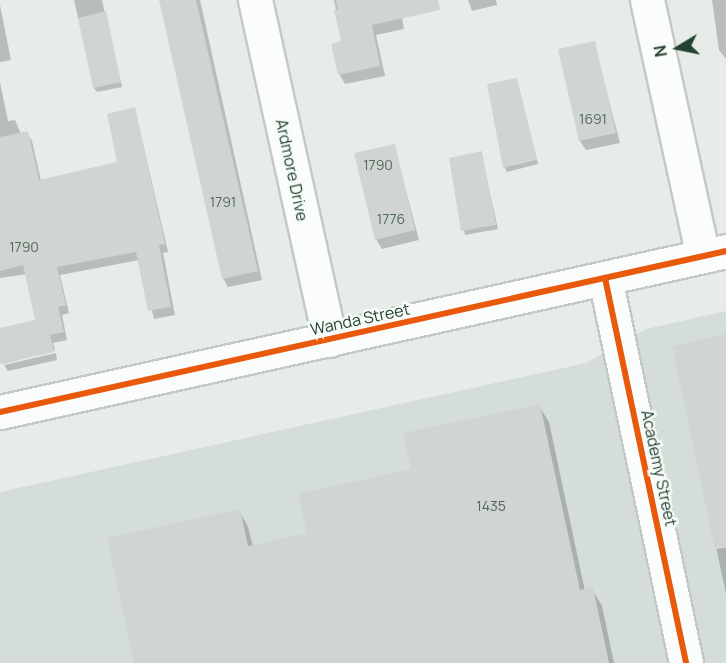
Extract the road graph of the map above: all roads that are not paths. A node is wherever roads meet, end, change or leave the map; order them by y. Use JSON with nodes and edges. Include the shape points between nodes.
{"nodes":[{"id":1,"x":255,"y":0,"type":"edge"},
{"id":2,"x":647,"y":0,"type":"edge"},
{"id":3,"x":715,"y":253,"type":"edge"},
{"id":4,"x":605,"y":278,"type":"junction"},
{"id":5,"x":330,"y":340,"type":"junction"},
{"id":6,"x":0,"y":412,"type":"edge"},
{"id":7,"x":686,"y":663,"type":"edge"}],
"edges":[{"from":1,"to":5,"type":"street","name":"Ardmore Drive"},
{"from":2,"to":3,"type":"street"},
{"from":3,"to":4,"type":"street","name":"Wanda Street"},
{"from":4,"to":5,"type":"street","name":"Wanda Street"},
{"from":4,"to":7,"type":"street","name":"Academy Street"},
{"from":5,"to":6,"type":"street","name":"Wanda Street"}]}
